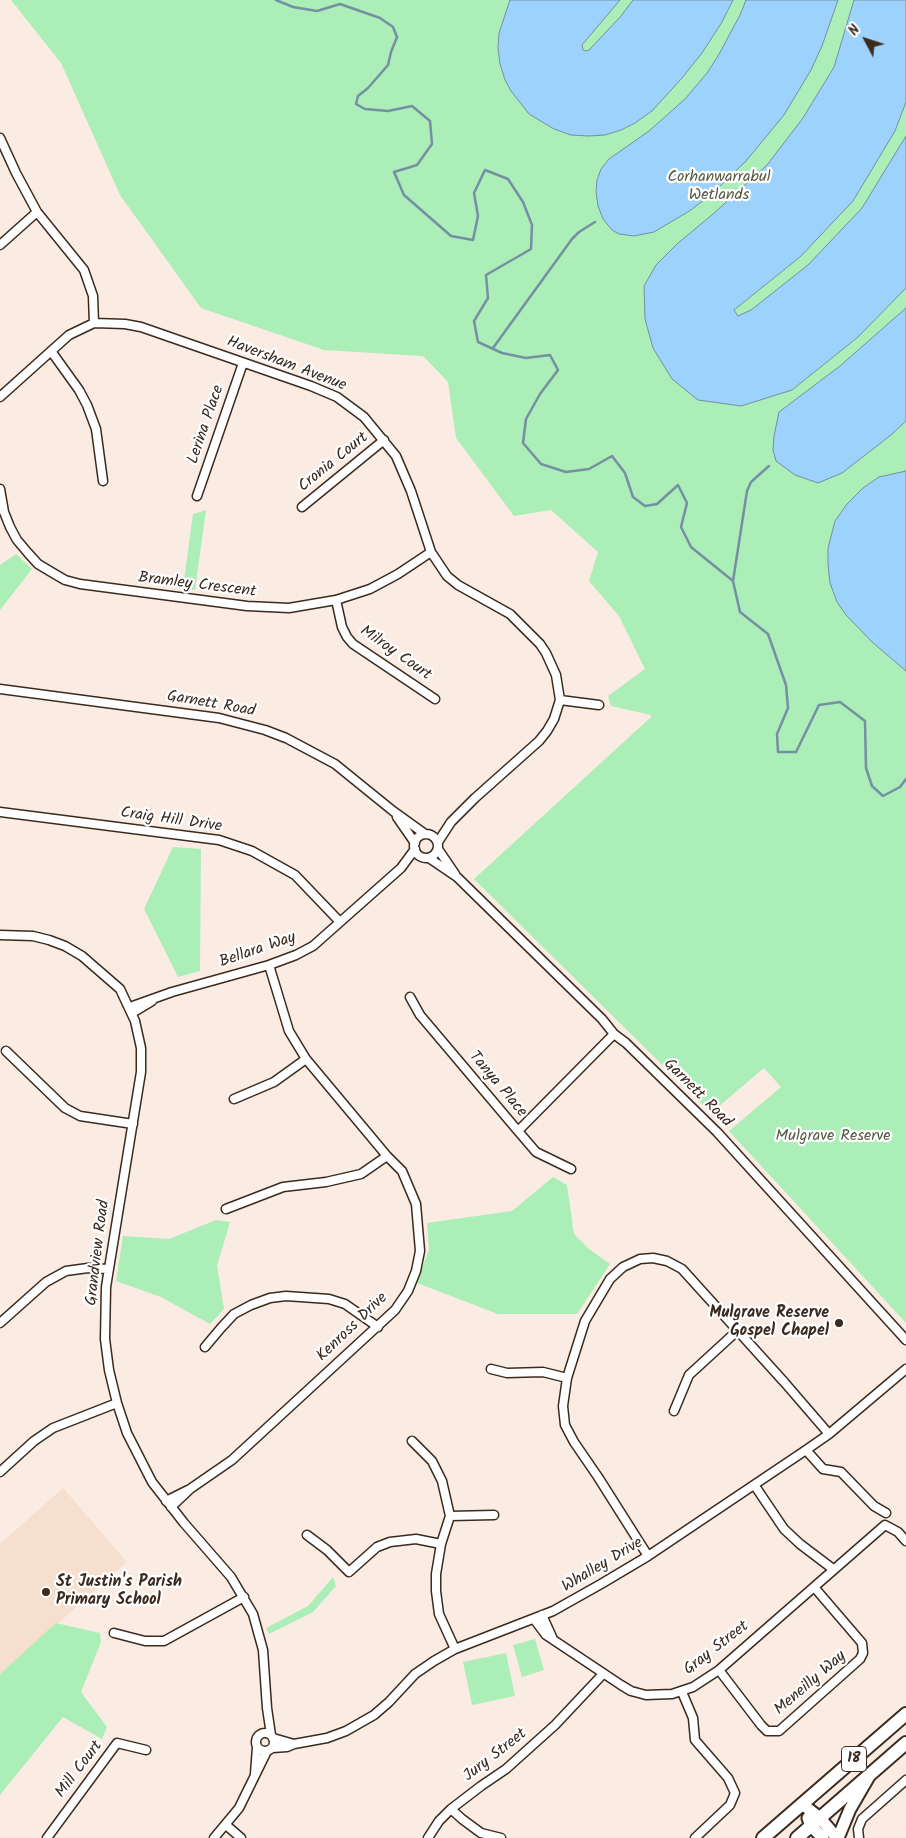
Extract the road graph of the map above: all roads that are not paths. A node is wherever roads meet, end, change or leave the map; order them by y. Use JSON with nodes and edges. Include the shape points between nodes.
{"nodes":[{"id":1,"x":0,"y":138,"type":"edge"},
{"id":2,"x":37,"y":212,"type":"junction"},
{"id":3,"x":0,"y":245,"type":"edge"},
{"id":4,"x":94,"y":323,"type":"junction"},
{"id":5,"x":51,"y":351,"type":"junction"},
{"id":6,"x":243,"y":363,"type":"junction"},
{"id":7,"x":0,"y":397,"type":"edge"},
{"id":8,"x":384,"y":440,"type":"junction"},
{"id":9,"x":103,"y":481,"type":"dead end"},
{"id":10,"x":0,"y":489,"type":"edge"},
{"id":11,"x":197,"y":496,"type":"dead end"},
{"id":12,"x":302,"y":507,"type":"dead end"},
{"id":13,"x":431,"y":552,"type":"junction"},
{"id":14,"x":336,"y":600,"type":"junction"},
{"id":15,"x":0,"y":689,"type":"edge"},
{"id":16,"x":435,"y":699,"type":"dead end"},
{"id":17,"x":560,"y":700,"type":"junction"},
{"id":18,"x":599,"y":705,"type":"dead end"},
{"id":19,"x":393,"y":811,"type":"junction"},
{"id":20,"x":0,"y":812,"type":"edge"},
{"id":21,"x":451,"y":822,"type":"junction"},
{"id":22,"x":428,"y":834,"type":"junction"},
{"id":23,"x":438,"y":845,"type":"junction"},
{"id":24,"x":415,"y":846,"type":"junction"},
{"id":25,"x":426,"y":858,"type":"junction"},
{"id":26,"x":401,"y":868,"type":"junction"},
{"id":27,"x":457,"y":877,"type":"junction"},
{"id":28,"x":340,"y":922,"type":"junction"},
{"id":29,"x":0,"y":935,"type":"edge"},
{"id":30,"x":269,"y":965,"type":"junction"},
{"id":31,"x":410,"y":998,"type":"dead end"},
{"id":32,"x":131,"y":1010,"type":"junction"},
{"id":33,"x":614,"y":1034,"type":"junction"},
{"id":34,"x":6,"y":1051,"type":"dead end"},
{"id":35,"x":306,"y":1059,"type":"junction"},
{"id":36,"x":234,"y":1099,"type":"dead end"},
{"id":37,"x":133,"y":1124,"type":"junction"},
{"id":38,"x":518,"y":1131,"type":"junction"},
{"id":39,"x":387,"y":1156,"type":"junction"},
{"id":40,"x":571,"y":1170,"type":"dead end"},
{"id":41,"x":226,"y":1209,"type":"dead end"},
{"id":42,"x":108,"y":1269,"type":"junction"},
{"id":43,"x":0,"y":1323,"type":"edge"},
{"id":44,"x":378,"y":1327,"type":"junction"},
{"id":45,"x":737,"y":1331,"type":"junction"},
{"id":46,"x":906,"y":1340,"type":"edge"},
{"id":47,"x":205,"y":1347,"type":"dead end"},
{"id":48,"x":491,"y":1369,"type":"dead end"},
{"id":49,"x":906,"y":1369,"type":"edge"},
{"id":50,"x":567,"y":1378,"type":"junction"},
{"id":51,"x":117,"y":1403,"type":"junction"},
{"id":52,"x":674,"y":1412,"type":"dead end"},
{"id":53,"x":829,"y":1434,"type":"junction"},
{"id":54,"x":412,"y":1441,"type":"dead end"},
{"id":55,"x":806,"y":1450,"type":"junction"},
{"id":56,"x":0,"y":1472,"type":"edge"},
{"id":57,"x":754,"y":1486,"type":"junction"},
{"id":58,"x":168,"y":1504,"type":"junction"},
{"id":59,"x":886,"y":1513,"type":"dead end"},
{"id":60,"x":494,"y":1514,"type":"dead end"},
{"id":61,"x":450,"y":1516,"type":"junction"},
{"id":62,"x":307,"y":1534,"type":"dead end"},
{"id":63,"x":906,"y":1541,"type":"edge"},
{"id":64,"x":441,"y":1544,"type":"junction"},
{"id":65,"x":648,"y":1556,"type":"junction"},
{"id":66,"x":832,"y":1569,"type":"junction"},
{"id":67,"x":814,"y":1587,"type":"junction"},
{"id":68,"x":244,"y":1597,"type":"junction"},
{"id":69,"x":542,"y":1615,"type":"junction"},
{"id":70,"x":534,"y":1619,"type":"junction"},
{"id":71,"x":114,"y":1633,"type":"dead end"},
{"id":72,"x":552,"y":1639,"type":"junction"},
{"id":73,"x":455,"y":1649,"type":"junction"},
{"id":74,"x":719,"y":1670,"type":"junction"},
{"id":75,"x":600,"y":1672,"type":"junction"},
{"id":76,"x":682,"y":1692,"type":"junction"},
{"id":77,"x":267,"y":1708,"type":"junction"},
{"id":78,"x":906,"y":1714,"type":"edge"},
{"id":79,"x":260,"y":1734,"type":"junction"},
{"id":80,"x":272,"y":1737,"type":"junction"},
{"id":81,"x":906,"y":1743,"type":"edge"},
{"id":82,"x":294,"y":1744,"type":"junction"},
{"id":83,"x":257,"y":1747,"type":"junction"},
{"id":84,"x":146,"y":1750,"type":"dead end"},
{"id":85,"x":269,"y":1750,"type":"junction"},
{"id":86,"x":872,"y":1772,"type":"junction"},
{"id":87,"x":255,"y":1776,"type":"junction"},
{"id":88,"x":906,"y":1780,"type":"edge"},
{"id":89,"x":802,"y":1804,"type":"junction"},
{"id":90,"x":451,"y":1809,"type":"junction"},
{"id":91,"x":816,"y":1822,"type":"junction"},
{"id":92,"x":226,"y":1825,"type":"junction"},
{"id":93,"x":47,"y":1838,"type":"edge"},
{"id":94,"x":214,"y":1838,"type":"edge"},
{"id":95,"x":241,"y":1838,"type":"edge"},
{"id":96,"x":428,"y":1838,"type":"edge"},
{"id":97,"x":501,"y":1838,"type":"edge"},
{"id":98,"x":695,"y":1838,"type":"edge"},
{"id":99,"x":763,"y":1838,"type":"edge"},
{"id":100,"x":797,"y":1838,"type":"edge"},
{"id":101,"x":823,"y":1838,"type":"edge"},
{"id":102,"x":838,"y":1838,"type":"edge"},
{"id":103,"x":859,"y":1838,"type":"edge"}],
"edges":[{"from":1,"to":2,"type":"street"},
{"from":2,"to":3,"type":"street"},
{"from":2,"to":4,"type":"street","via":[[84,270],[93,296]]},
{"from":4,"to":5,"type":"street","name":"Haversham Avenue","via":[[69,335]]},
{"from":4,"to":6,"type":"street","name":"Haversham Avenue","via":[[141,327]]},
{"from":5,"to":7,"type":"street","name":"Haversham Avenue"},
{"from":5,"to":9,"type":"street","via":[[87,405],[96,428]]},
{"from":6,"to":8,"type":"street","name":"Haversham Avenue","via":[[338,397],[364,417]]},
{"from":6,"to":11,"type":"street","name":"Lerina Place"},
{"from":8,"to":12,"type":"street","name":"Cronia Court"},
{"from":8,"to":13,"type":"street","name":"Haversham Avenue","via":[[396,456],[411,491]]},
{"from":10,"to":14,"type":"street","name":"Bramley Crescent","via":[[4,512],[17,540],[38,564],[65,580],[268,608]]},
{"from":13,"to":14,"type":"street","name":"Bramley Crescent","via":[[370,589]]},
{"from":13,"to":17,"type":"street","name":"Haversham Avenue","via":[[447,576],[510,614],[540,644],[556,675]]},
{"from":14,"to":16,"type":"street","name":"Milroy Court","via":[[342,628],[354,644]]},
{"from":15,"to":19,"type":"street","name":"Garnett Road","via":[[219,718],[265,730],[335,764]]},
{"from":17,"to":18,"type":"street"},
{"from":17,"to":21,"type":"street","name":"Haversham Avenue","via":[[548,731]]},
{"from":19,"to":22,"type":"street","name":"Garnett Road"},
{"from":19,"to":24,"type":"street","name":"Garnett Road"},
{"from":20,"to":28,"type":"street","name":"Craig Hill Drive","via":[[219,840],[252,850],[295,875]]},
{"from":21,"to":22,"type":"street","name":"Haversham Avenue"},
{"from":21,"to":23,"type":"street","name":"Haversham Avenue"},
{"from":22,"to":23,"type":"street"},
{"from":22,"to":24,"type":"street","via":[[419,837]]},
{"from":23,"to":25,"type":"street","via":[[435,855]]},
{"from":23,"to":27,"type":"street","name":"Garnett Road"},
{"from":24,"to":25,"type":"street","via":[[416,853]]},
{"from":24,"to":26,"type":"street","name":"Bellara Way"},
{"from":25,"to":26,"type":"street","name":"Bellara Way"},
{"from":25,"to":27,"type":"street","name":"Garnett Road"},
{"from":26,"to":28,"type":"street","name":"Bellara Way"},
{"from":27,"to":33,"type":"street","name":"Garnett Road"},
{"from":28,"to":30,"type":"street","name":"Bellara Way","via":[[314,946]]},
{"from":29,"to":32,"type":"street","name":"Grandview Road","via":[[33,936],[65,946],[108,977],[120,989]]},
{"from":30,"to":32,"type":"street","name":"Bellara Way","via":[[172,992]]},
{"from":30,"to":35,"type":"street","name":"Kenross Drive","via":[[289,1031]]},
{"from":31,"to":38,"type":"street","name":"Tanya Place","via":[[420,1015]]},
{"from":32,"to":37,"type":"street","name":"Grandview Road","via":[[142,1060]]},
{"from":33,"to":38,"type":"street","name":"Tanya Place"},
{"from":33,"to":46,"type":"street","name":"Garnett Road","via":[[717,1132]]},
{"from":34,"to":37,"type":"street","via":[[65,1108],[80,1116]]},
{"from":35,"to":36,"type":"street","via":[[274,1082]]},
{"from":35,"to":39,"type":"street","name":"Kenross Drive"},
{"from":37,"to":42,"type":"street","name":"Grandview Road"},
{"from":38,"to":40,"type":"street","via":[[536,1152]]},
{"from":39,"to":41,"type":"street","via":[[361,1174],[283,1187]]},
{"from":39,"to":44,"type":"street","name":"Kenross Drive","via":[[402,1171],[416,1204],[420,1250],[408,1290]]},
{"from":42,"to":43,"type":"street","via":[[66,1271],[46,1282]]},
{"from":42,"to":51,"type":"street","name":"Grandview Road","via":[[106,1339]]},
{"from":44,"to":47,"type":"street","via":[[345,1304],[329,1299],[286,1296],[270,1298],[234,1314]]},
{"from":44,"to":58,"type":"street","name":"Kenross Drive","via":[[232,1460]]},
{"from":45,"to":50,"type":"street","via":[[682,1269],[667,1261],[640,1259],[623,1267],[610,1279],[586,1321]]},
{"from":45,"to":52,"type":"street","via":[[689,1374]]},
{"from":45,"to":53,"type":"street"},
{"from":48,"to":50,"type":"street","via":[[506,1373],[543,1372]]},
{"from":49,"to":53,"type":"street","name":"Whalley Drive"},
{"from":50,"to":65,"type":"street","via":[[563,1406],[565,1425]]},
{"from":51,"to":56,"type":"street","via":[[53,1428]]},
{"from":51,"to":58,"type":"street","name":"Grandview Road","via":[[138,1456]]},
{"from":53,"to":55,"type":"street","name":"Whalley Drive"},
{"from":54,"to":61,"type":"street","via":[[432,1461],[442,1481]]},
{"from":55,"to":57,"type":"street","name":"Whalley Drive"},
{"from":55,"to":59,"type":"street","via":[[823,1469],[841,1472],[874,1506]]},
{"from":57,"to":65,"type":"street","name":"Whalley Drive"},
{"from":57,"to":66,"type":"street","via":[[784,1529]]},
{"from":58,"to":68,"type":"street","name":"Grandview Road","via":[[231,1577]]},
{"from":60,"to":61,"type":"street"},
{"from":61,"to":64,"type":"street"},
{"from":62,"to":64,"type":"street","via":[[349,1572],[377,1546],[390,1542],[416,1538]]},
{"from":63,"to":66,"type":"street","name":"Gray Street","via":[[885,1525]]},
{"from":64,"to":73,"type":"street","via":[[436,1574],[439,1614]]},
{"from":65,"to":69,"type":"street","name":"Whalley Drive"},
{"from":66,"to":67,"type":"street","name":"Gray Street"},
{"from":67,"to":74,"type":"street","name":"Gray Street"},
{"from":67,"to":74,"type":"street","name":"Meneilly Way","via":[[862,1643],[863,1653],[779,1730],[767,1731],[761,1725]]},
{"from":68,"to":71,"type":"street","via":[[164,1641],[145,1641]]},
{"from":68,"to":77,"type":"street","name":"Grandview Road","via":[[253,1614],[263,1650]]},
{"from":69,"to":70,"type":"street","name":"Whalley Drive"},
{"from":69,"to":72,"type":"street"},
{"from":70,"to":72,"type":"street","name":"Gray Street"},
{"from":70,"to":73,"type":"street","name":"Whalley Drive"},
{"from":72,"to":75,"type":"street","name":"Gray Street"},
{"from":73,"to":82,"type":"street","name":"Whalley Drive","via":[[415,1674],[374,1715],[327,1738]]},
{"from":74,"to":76,"type":"street","name":"Gray Street"},
{"from":75,"to":76,"type":"street","name":"Gray Street","via":[[631,1691],[646,1695]]},
{"from":75,"to":90,"type":"street","name":"Jury Street","via":[[555,1725],[506,1769]]},
{"from":76,"to":98,"type":"street","via":[[693,1718],[695,1740],[728,1778],[735,1793],[730,1805]]},
{"from":77,"to":79,"type":"street","name":"Grandview Road"},
{"from":77,"to":80,"type":"street","name":"Grandview Road"},
{"from":78,"to":89,"type":"highway","number":"18"},
{"from":79,"to":80,"type":"street","via":[[267,1733]]},
{"from":79,"to":83,"type":"street","via":[[256,1738]]},
{"from":80,"to":82,"type":"street","name":"Whalley Drive"},
{"from":80,"to":85,"type":"street","via":[[274,1744]]},
{"from":81,"to":86,"type":"highway","number":"18"},
{"from":82,"to":85,"type":"street","name":"Whalley Drive"},
{"from":83,"to":85,"type":"street","via":[[261,1751]]},
{"from":83,"to":87,"type":"street"},
{"from":84,"to":93,"type":"street","name":"Mill Court","via":[[117,1743]]},
{"from":85,"to":87,"type":"street"},
{"from":86,"to":91,"type":"highway","number":"18"},
{"from":86,"to":102,"type":"main road","via":[[850,1809]]},
{"from":87,"to":92,"type":"street","via":[[239,1808]]},
{"from":88,"to":103,"type":"street","via":[[865,1816],[858,1829]]},
{"from":89,"to":91,"type":"main road"},
{"from":89,"to":99,"type":"highway","number":"18"},
{"from":90,"to":96,"type":"street","name":"Jury Street"},
{"from":90,"to":97,"type":"street","via":[[481,1833]]},
{"from":91,"to":100,"type":"highway","number":"18"},
{"from":91,"to":101,"type":"main road"},
{"from":91,"to":102,"type":"main road"},
{"from":92,"to":94,"type":"street"},
{"from":92,"to":95,"type":"street"}]}
